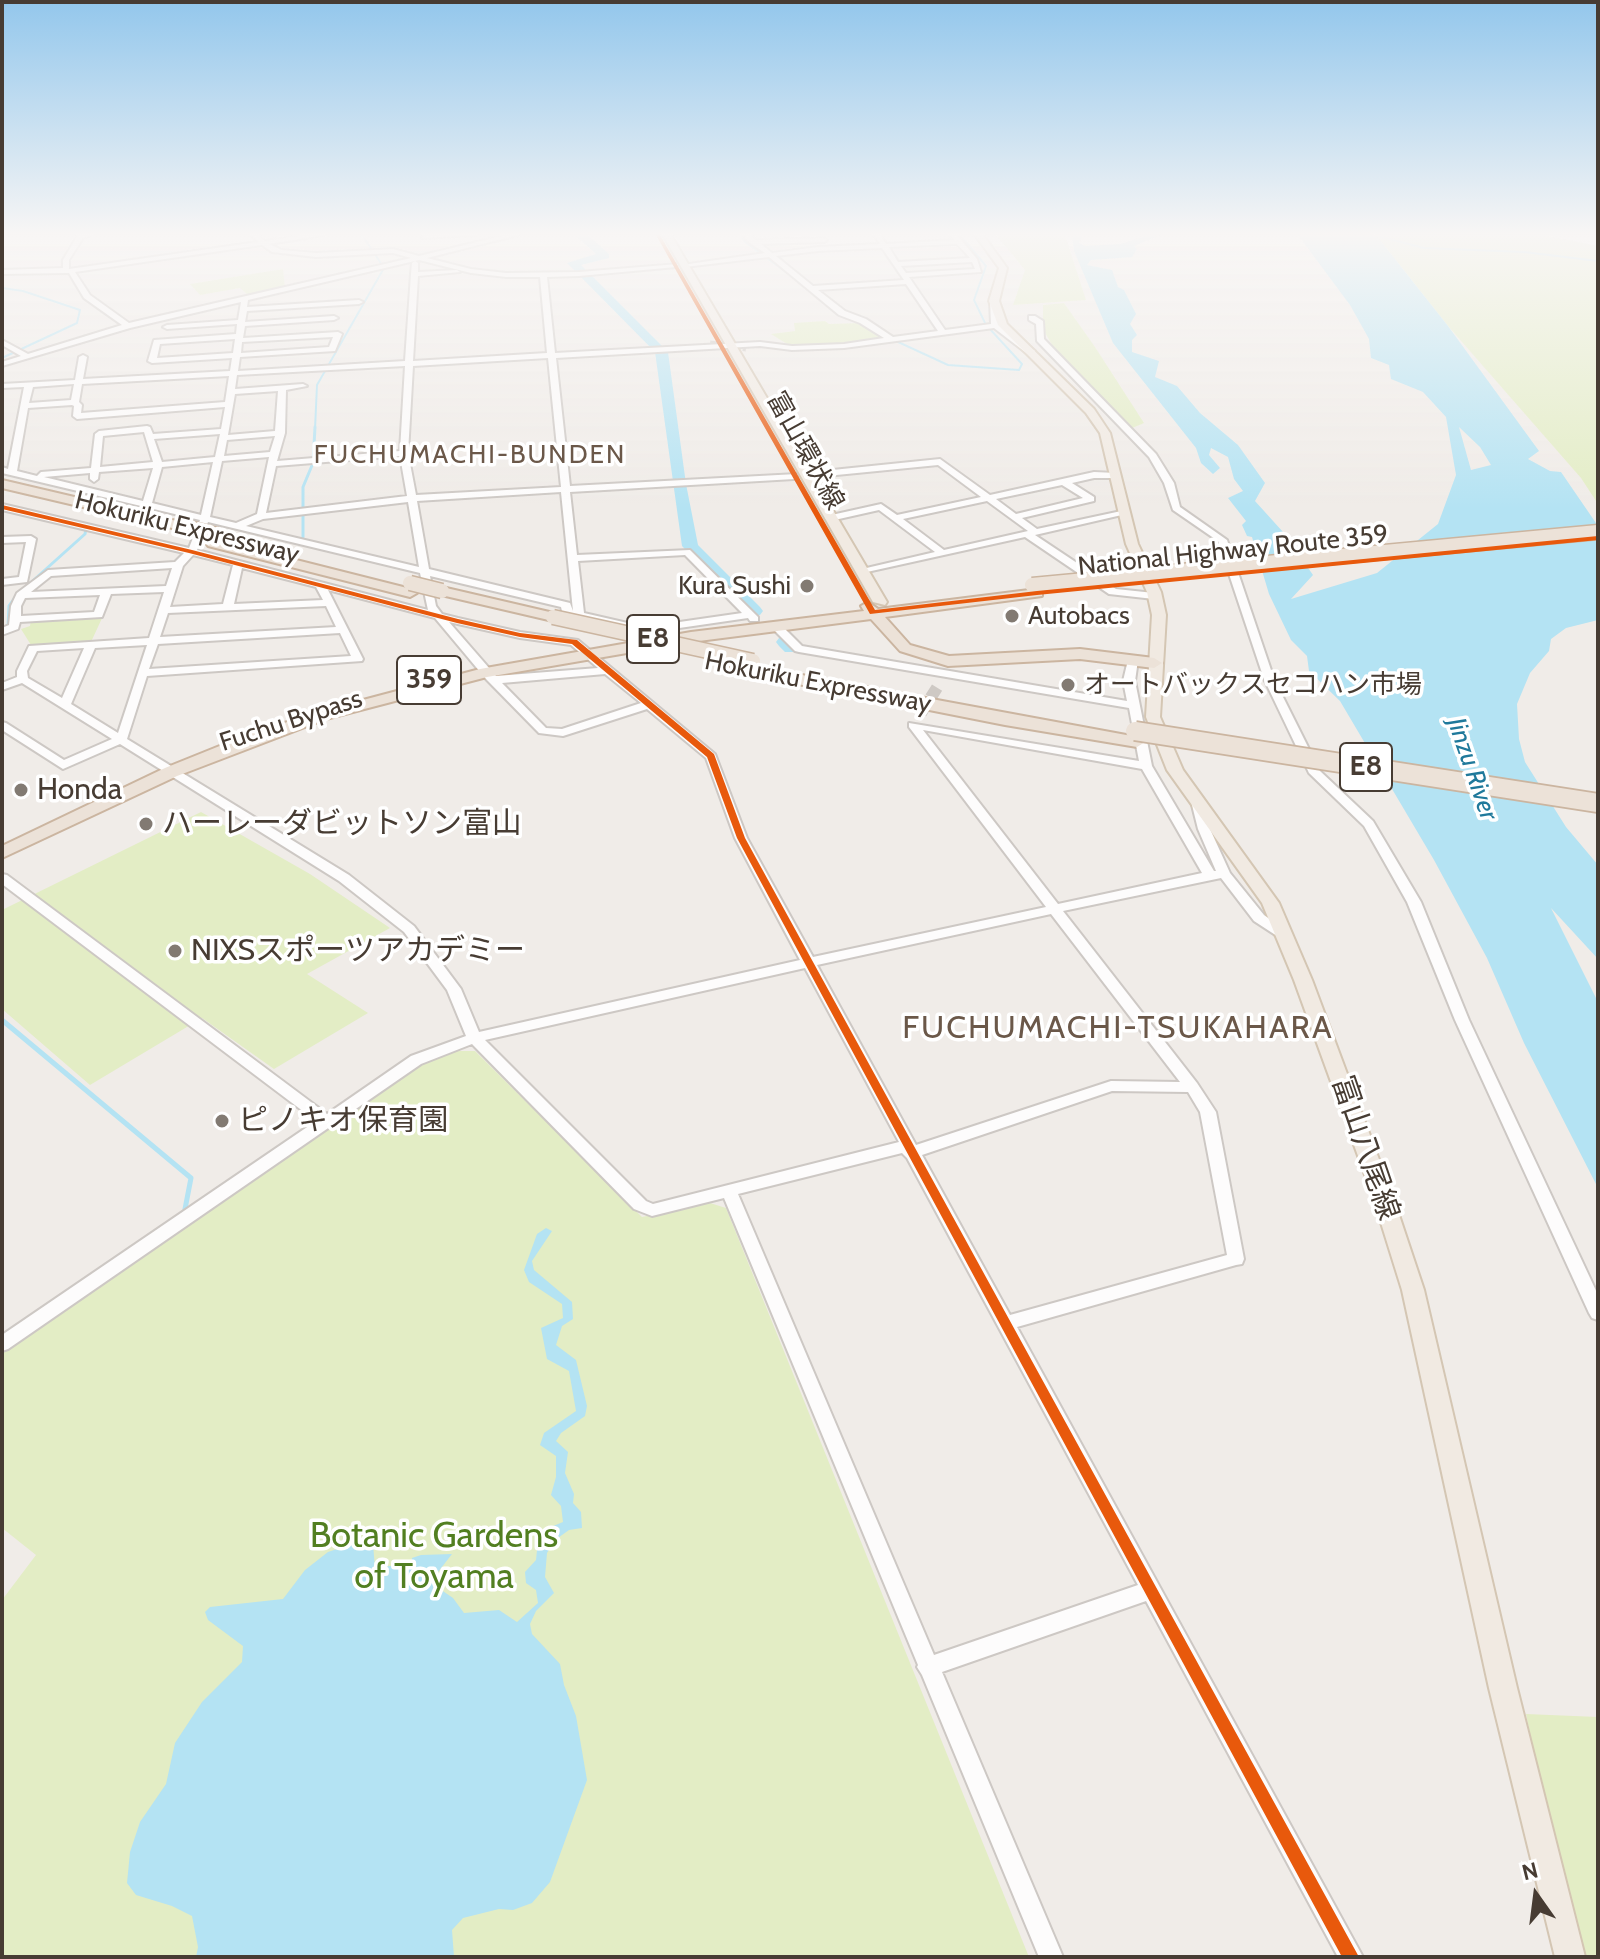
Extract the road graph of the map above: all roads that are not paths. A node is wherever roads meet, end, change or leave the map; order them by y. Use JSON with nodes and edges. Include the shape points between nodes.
{"nodes":[{"id":1,"x":127,"y":326,"type":"edge"},
{"id":2,"x":178,"y":326,"type":"edge"},
{"id":3,"x":242,"y":326,"type":"edge"},
{"id":4,"x":333,"y":326,"type":"edge"},
{"id":5,"x":411,"y":326,"type":"edge"},
{"id":6,"x":549,"y":326,"type":"edge"},
{"id":7,"x":711,"y":326,"type":"edge"},
{"id":8,"x":871,"y":326,"type":"edge"},
{"id":9,"x":938,"y":326,"type":"edge"},
{"id":10,"x":992,"y":326,"type":"edge"},
{"id":11,"x":995,"y":326,"type":"edge"},
{"id":12,"x":1004,"y":326,"type":"edge"},
{"id":13,"x":1040,"y":326,"type":"edge"},
{"id":14,"x":167,"y":327,"type":"dead end"},
{"id":15,"x":943,"y":333,"type":"junction"},
{"id":16,"x":333,"y":334,"type":"junction"},
{"id":17,"x":240,"y":338,"type":"junction"},
{"id":18,"x":891,"y":340,"type":"junction"},
{"id":19,"x":2,"y":342,"type":"edge"},
{"id":20,"x":721,"y":346,"type":"junction"},
{"id":21,"x":746,"y":348,"type":"tunnel mouth"},
{"id":22,"x":792,"y":348,"type":"junction"},
{"id":23,"x":1032,"y":353,"type":"junction"},
{"id":24,"x":237,"y":355,"type":"junction"},
{"id":25,"x":27,"y":356,"type":"junction"},
{"id":26,"x":83,"y":357,"type":"dead end"},
{"id":27,"x":552,"y":357,"type":"junction"},
{"id":28,"x":2,"y":364,"type":"edge"},
{"id":29,"x":409,"y":365,"type":"junction"},
{"id":30,"x":233,"y":373,"type":"junction"},
{"id":31,"x":80,"y":381,"type":"junction"},
{"id":32,"x":29,"y":384,"type":"junction"},
{"id":33,"x":2,"y":386,"type":"edge"},
{"id":34,"x":303,"y":386,"type":"dead end"},
{"id":35,"x":282,"y":388,"type":"junction"},
{"id":36,"x":232,"y":392,"type":"junction"},
{"id":37,"x":75,"y":403,"type":"junction"},
{"id":38,"x":230,"y":404,"type":"junction"},
{"id":39,"x":26,"y":406,"type":"junction"},
{"id":40,"x":281,"y":433,"type":"junction"},
{"id":41,"x":224,"y":434,"type":"junction"},
{"id":42,"x":149,"y":437,"type":"junction"},
{"id":43,"x":404,"y":453,"type":"junction"},
{"id":44,"x":218,"y":459,"type":"junction"},
{"id":45,"x":275,"y":459,"type":"junction"},
{"id":46,"x":158,"y":464,"type":"junction"},
{"id":47,"x":94,"y":469,"type":"junction"},
{"id":48,"x":7,"y":471,"type":"edge"},
{"id":49,"x":800,"y":475,"type":"junction"},
{"id":50,"x":1113,"y":475,"type":"junction"},
{"id":51,"x":29,"y":476,"type":"junction"},
{"id":52,"x":1063,"y":481,"type":"junction"},
{"id":53,"x":2,"y":484,"type":"edge"},
{"id":54,"x":566,"y":490,"type":"junction"},
{"id":55,"x":93,"y":491,"type":"junction"},
{"id":56,"x":2,"y":492,"type":"edge"},
{"id":57,"x":986,"y":498,"type":"junction"},
{"id":58,"x":410,"y":499,"type":"junction"},
{"id":59,"x":147,"y":504,"type":"junction"},
{"id":60,"x":2,"y":507,"type":"edge"},
{"id":61,"x":21,"y":511,"type":"junction"},
{"id":62,"x":1123,"y":512,"type":"junction"},
{"id":63,"x":261,"y":516,"type":"junction"},
{"id":64,"x":2,"y":517,"type":"edge"},
{"id":65,"x":1015,"y":517,"type":"junction"},
{"id":66,"x":205,"y":518,"type":"junction"},
{"id":67,"x":830,"y":518,"type":"junction"},
{"id":68,"x":895,"y":518,"type":"junction"},
{"id":69,"x":237,"y":526,"type":"junction"},
{"id":70,"x":184,"y":531,"type":"junction"},
{"id":71,"x":1031,"y":533,"type":"junction"},
{"id":72,"x":1598,"y":535,"type":"edge"},
{"id":73,"x":2,"y":540,"type":"edge"},
{"id":74,"x":190,"y":551,"type":"junction"},
{"id":75,"x":943,"y":554,"type":"junction"},
{"id":76,"x":575,"y":558,"type":"junction"},
{"id":77,"x":238,"y":564,"type":"junction"},
{"id":78,"x":178,"y":565,"type":"junction"},
{"id":79,"x":862,"y":572,"type":"junction"},
{"id":80,"x":424,"y":573,"type":"junction"},
{"id":81,"x":2,"y":582,"type":"edge"},
{"id":82,"x":320,"y":585,"type":"junction"},
{"id":83,"x":172,"y":589,"type":"junction"},
{"id":84,"x":107,"y":591,"type":"junction"},
{"id":85,"x":21,"y":595,"type":"junction"},
{"id":86,"x":1154,"y":596,"type":"junction"},
{"id":87,"x":440,"y":602,"type":"junction"},
{"id":88,"x":328,"y":603,"type":"junction"},
{"id":89,"x":228,"y":607,"type":"junction"},
{"id":90,"x":165,"y":610,"type":"junction"},
{"id":91,"x":878,"y":610,"type":"junction"},
{"id":92,"x":579,"y":615,"type":"junction"},
{"id":93,"x":753,"y":618,"type":"junction"},
{"id":94,"x":16,"y":619,"type":"junction"},
{"id":95,"x":776,"y":626,"type":"junction"},
{"id":96,"x":342,"y":630,"type":"junction"},
{"id":97,"x":2,"y":632,"type":"edge"},
{"id":98,"x":155,"y":641,"type":"junction"},
{"id":99,"x":91,"y":645,"type":"junction"},
{"id":100,"x":587,"y":651,"type":"junction"},
{"id":101,"x":1133,"y":660,"type":"junction"},
{"id":102,"x":1154,"y":663,"type":"junction"},
{"id":103,"x":610,"y":670,"type":"junction"},
{"id":104,"x":144,"y":673,"type":"junction"},
{"id":105,"x":487,"y":673,"type":"junction"},
{"id":106,"x":944,"y":673,"type":"junction"},
{"id":107,"x":23,"y":679,"type":"junction"},
{"id":108,"x":2,"y":687,"type":"edge"},
{"id":109,"x":650,"y":704,"type":"junction"},
{"id":110,"x":65,"y":705,"type":"junction"},
{"id":111,"x":1135,"y":706,"type":"junction"},
{"id":112,"x":921,"y":713,"type":"tunnel mouth"},
{"id":113,"x":2,"y":725,"type":"edge"},
{"id":114,"x":913,"y":725,"type":"junction"},
{"id":115,"x":1136,"y":737,"type":"junction"},
{"id":116,"x":121,"y":740,"type":"junction"},
{"id":117,"x":1146,"y":766,"type":"junction"},
{"id":118,"x":167,"y":769,"type":"junction"},
{"id":119,"x":1197,"y":801,"type":"junction"},
{"id":120,"x":1598,"y":803,"type":"edge"},
{"id":121,"x":1598,"y":814,"type":"edge"},
{"id":122,"x":2,"y":841,"type":"edge"},
{"id":123,"x":2,"y":853,"type":"edge"},
{"id":124,"x":1217,"y":874,"type":"junction"},
{"id":125,"x":2,"y":878,"type":"edge"},
{"id":126,"x":1054,"y":910,"type":"junction"},
{"id":127,"x":1282,"y":933,"type":"junction"},
{"id":128,"x":810,"y":963,"type":"junction"},
{"id":129,"x":474,"y":1038,"type":"junction"},
{"id":130,"x":1192,"y":1087,"type":"junction"},
{"id":131,"x":325,"y":1120,"type":"junction"},
{"id":132,"x":908,"y":1150,"type":"junction"},
{"id":133,"x":729,"y":1191,"type":"junction"},
{"id":134,"x":1598,"y":1313,"type":"edge"},
{"id":135,"x":1005,"y":1323,"type":"junction"},
{"id":136,"x":2,"y":1344,"type":"edge"},
{"id":137,"x":1151,"y":1590,"type":"junction"},
{"id":138,"x":927,"y":1667,"type":"junction"},
{"id":139,"x":1051,"y":1957,"type":"edge"},
{"id":140,"x":1351,"y":1957,"type":"edge"},
{"id":141,"x":1570,"y":1957,"type":"edge"}],
"edges":[{"from":1,"to":25,"type":"street"},
{"from":2,"to":14,"type":"street"},
{"from":3,"to":17,"type":"street"},
{"from":4,"to":16,"type":"street"},
{"from":5,"to":29,"type":"street"},
{"from":6,"to":27,"type":"street"},
{"from":7,"to":20,"type":"main road","name":"富山環状線"},
{"from":8,"to":18,"type":"street"},
{"from":9,"to":15,"type":"street"},
{"from":10,"to":15,"type":"street"},
{"from":11,"to":23,"type":"street"},
{"from":12,"to":23,"type":"main road","name":"富山八尾線"},
{"from":13,"to":134,"type":"street","via":[[1040,339],[1153,456],[1176,508],[1222,540],[1269,679],[1315,773],[1369,824],[1414,902],[1462,1020]]},
{"from":15,"to":18,"type":"street"},
{"from":16,"to":17,"type":"street"},
{"from":16,"to":24,"type":"street","via":[[338,334],[332,349]]},
{"from":17,"to":24,"type":"street"},
{"from":17,"to":24,"type":"street","via":[[157,342],[152,361]]},
{"from":18,"to":22,"type":"street"},
{"from":19,"to":25,"type":"street"},
{"from":20,"to":22,"type":"street"},
{"from":20,"to":27,"type":"street"},
{"from":20,"to":49,"type":"main road","name":"富山環状線"},
{"from":21,"to":22,"type":"street"},
{"from":23,"to":50,"type":"main road","name":"富山八尾線","via":[[1105,433]]},
{"from":24,"to":30,"type":"street"},
{"from":25,"to":28,"type":"street"},
{"from":26,"to":31,"type":"street"},
{"from":27,"to":29,"type":"street"},
{"from":27,"to":54,"type":"street"},
{"from":29,"to":30,"type":"street"},
{"from":29,"to":43,"type":"street"},
{"from":30,"to":31,"type":"street"},
{"from":30,"to":36,"type":"street"},
{"from":31,"to":32,"type":"street"},
{"from":31,"to":37,"type":"street"},
{"from":32,"to":33,"type":"street"},
{"from":32,"to":39,"type":"street"},
{"from":34,"to":35,"type":"street"},
{"from":35,"to":36,"type":"street"},
{"from":35,"to":40,"type":"street"},
{"from":36,"to":38,"type":"street"},
{"from":37,"to":38,"type":"street","via":[[77,416]]},
{"from":37,"to":39,"type":"street"},
{"from":38,"to":41,"type":"street"},
{"from":39,"to":48,"type":"street"},
{"from":40,"to":41,"type":"street"},
{"from":40,"to":45,"type":"street"},
{"from":41,"to":42,"type":"street"},
{"from":41,"to":44,"type":"street"},
{"from":42,"to":46,"type":"street"},
{"from":42,"to":47,"type":"street","via":[[147,429],[99,434]]},
{"from":43,"to":45,"type":"street"},
{"from":43,"to":58,"type":"street"},
{"from":44,"to":45,"type":"street"},
{"from":44,"to":46,"type":"street"},
{"from":44,"to":66,"type":"street"},
{"from":45,"to":63,"type":"street"},
{"from":46,"to":47,"type":"street"},
{"from":46,"to":59,"type":"street"},
{"from":47,"to":51,"type":"street"},
{"from":47,"to":55,"type":"street"},
{"from":48,"to":51,"type":"street"},
{"from":49,"to":54,"type":"street"},
{"from":49,"to":57,"type":"street","via":[[940,462]]},
{"from":49,"to":67,"type":"main road","name":"富山環状線"},
{"from":49,"to":91,"type":"main road","name":"富山環状線"},
{"from":50,"to":52,"type":"street"},
{"from":50,"to":62,"type":"main road","name":"富山八尾線"},
{"from":51,"to":55,"type":"street"},
{"from":52,"to":57,"type":"street"},
{"from":52,"to":65,"type":"street","via":[[1091,499]]},
{"from":53,"to":70,"type":"highway","name":"Hokuriku Expressway","number":"E8"},
{"from":54,"to":58,"type":"street"},
{"from":54,"to":76,"type":"street"},
{"from":55,"to":59,"type":"street"},
{"from":56,"to":70,"type":"highway","name":"Hokuriku Expressway","number":"E8"},
{"from":57,"to":65,"type":"street"},
{"from":57,"to":68,"type":"street"},
{"from":58,"to":63,"type":"street"},
{"from":58,"to":80,"type":"street"},
{"from":59,"to":66,"type":"street"},
{"from":60,"to":61,"type":"street"},
{"from":61,"to":64,"type":"street"},
{"from":61,"to":74,"type":"street"},
{"from":62,"to":71,"type":"street"},
{"from":62,"to":86,"type":"main road","name":"富山八尾線"},
{"from":63,"to":69,"type":"street"},
{"from":65,"to":71,"type":"street"},
{"from":66,"to":69,"type":"street"},
{"from":66,"to":74,"type":"street"},
{"from":67,"to":68,"type":"street","via":[[881,507]]},
{"from":67,"to":79,"type":"main road","name":"富山環状線"},
{"from":68,"to":75,"type":"street"},
{"from":69,"to":80,"type":"street"},
{"from":70,"to":87,"type":"highway","name":"Hokuriku Expressway","number":"E8","via":[[410,588]]},
{"from":71,"to":75,"type":"street"},
{"from":71,"to":86,"type":"street","via":[[1113,592]]},
{"from":72,"to":91,"type":"highway","name":"National Highway Route 359","number":"359","via":[[1034,589]]},
{"from":73,"to":81,"type":"street","via":[[31,539],[23,580]]},
{"from":74,"to":77,"type":"street"},
{"from":74,"to":78,"type":"street"},
{"from":75,"to":79,"type":"street"},
{"from":76,"to":92,"type":"street"},
{"from":76,"to":93,"type":"street","via":[[687,552]]},
{"from":77,"to":82,"type":"street"},
{"from":77,"to":89,"type":"street"},
{"from":78,"to":83,"type":"street"},
{"from":78,"to":85,"type":"street","via":[[48,573]]},
{"from":79,"to":91,"type":"main road","name":"富山環状線"},
{"from":80,"to":87,"type":"street","via":[[431,607]]},
{"from":80,"to":92,"type":"street","via":[[566,605],[567,613]]},
{"from":82,"to":87,"type":"street"},
{"from":82,"to":88,"type":"street"},
{"from":83,"to":84,"type":"street"},
{"from":83,"to":90,"type":"street"},
{"from":84,"to":85,"type":"street"},
{"from":84,"to":94,"type":"street","via":[[98,615]]},
{"from":85,"to":94,"type":"street"},
{"from":86,"to":102,"type":"main road","name":"富山八尾線","via":[[1159,615]]},
{"from":87,"to":100,"type":"street","via":[[520,635],[574,642]]},
{"from":87,"to":105,"type":"street"},
{"from":87,"to":115,"type":"highway","name":"Hokuriku Expressway","number":"E8","via":[[548,620],[990,717]]},
{"from":88,"to":89,"type":"street"},
{"from":88,"to":96,"type":"street"},
{"from":89,"to":90,"type":"street"},
{"from":90,"to":98,"type":"street"},
{"from":91,"to":93,"type":"highway","name":"Fuchu Bypass","number":"359"},
{"from":91,"to":95,"type":"highway","name":"Fuchu Bypass","number":"359"},
{"from":91,"to":106,"type":"highway","via":[[905,648]]},
{"from":92,"to":93,"type":"street","via":[[645,630]]},
{"from":93,"to":100,"type":"highway","name":"Fuchu Bypass","number":"359"},
{"from":94,"to":97,"type":"street","via":[[14,627]]},
{"from":95,"to":100,"type":"highway","name":"Fuchu Bypass","number":"359"},
{"from":95,"to":106,"type":"street","via":[[799,649]]},
{"from":96,"to":98,"type":"street"},
{"from":96,"to":104,"type":"street","via":[[358,659]]},
{"from":98,"to":99,"type":"street"},
{"from":98,"to":104,"type":"street"},
{"from":99,"to":107,"type":"street","via":[[33,648]]},
{"from":99,"to":110,"type":"street"},
{"from":100,"to":103,"type":"street"},
{"from":100,"to":105,"type":"highway","name":"Fuchu Bypass","number":"359"},
{"from":101,"to":102,"type":"highway"},
{"from":101,"to":106,"type":"highway","via":[[1060,654]]},
{"from":101,"to":111,"type":"street","via":[[1129,681]]},
{"from":102,"to":119,"type":"main road","name":"富山八尾線","via":[[1153,717],[1175,770]]},
{"from":103,"to":105,"type":"street"},
{"from":103,"to":109,"type":"street"},
{"from":104,"to":116,"type":"street"},
{"from":105,"to":109,"type":"street","via":[[550,734]]},
{"from":105,"to":118,"type":"highway","name":"Fuchu Bypass","number":"359","via":[[320,716]]},
{"from":106,"to":111,"type":"street"},
{"from":107,"to":108,"type":"street"},
{"from":107,"to":110,"type":"street"},
{"from":109,"to":128,"type":"street","via":[[711,756],[741,838]]},
{"from":110,"to":116,"type":"street"},
{"from":111,"to":117,"type":"street"},
{"from":112,"to":114,"type":"street"},
{"from":113,"to":116,"type":"street","via":[[63,765]]},
{"from":114,"to":117,"type":"street"},
{"from":114,"to":126,"type":"street"},
{"from":115,"to":120,"type":"highway","name":"Hokuriku Expressway","number":"E8","bridge":true},
{"from":115,"to":121,"type":"highway","name":"Hokuriku Expressway","number":"E8"},
{"from":116,"to":118,"type":"street"},
{"from":117,"to":124,"type":"street"},
{"from":118,"to":122,"type":"highway","name":"Fuchu Bypass","number":"359"},
{"from":118,"to":123,"type":"highway","name":"Fuchu Bypass","number":"359"},
{"from":118,"to":129,"type":"street","via":[[344,878],[409,929],[454,989]]},
{"from":119,"to":124,"type":"street"},
{"from":119,"to":127,"type":"main road","name":"富山八尾線","via":[[1258,883]]},
{"from":124,"to":126,"type":"street"},
{"from":124,"to":127,"type":"street","via":[[1259,918]]},
{"from":125,"to":131,"type":"street"},
{"from":126,"to":128,"type":"street"},
{"from":126,"to":130,"type":"street"},
{"from":127,"to":141,"type":"main road","name":"富山八尾線","via":[[1343,1085],[1413,1290]]},
{"from":128,"to":129,"type":"street"},
{"from":128,"to":132,"type":"street"},
{"from":129,"to":131,"type":"street","via":[[416,1060]]},
{"from":129,"to":133,"type":"street","via":[[640,1205],[652,1210]]},
{"from":130,"to":132,"type":"street","via":[[1111,1086]]},
{"from":130,"to":135,"type":"street","via":[[1208,1112],[1236,1259]]},
{"from":131,"to":136,"type":"street"},
{"from":132,"to":133,"type":"street"},
{"from":132,"to":135,"type":"street"},
{"from":133,"to":138,"type":"street"},
{"from":135,"to":137,"type":"street"},
{"from":137,"to":138,"type":"street"},
{"from":137,"to":140,"type":"street"},
{"from":138,"to":139,"type":"street"}]}
